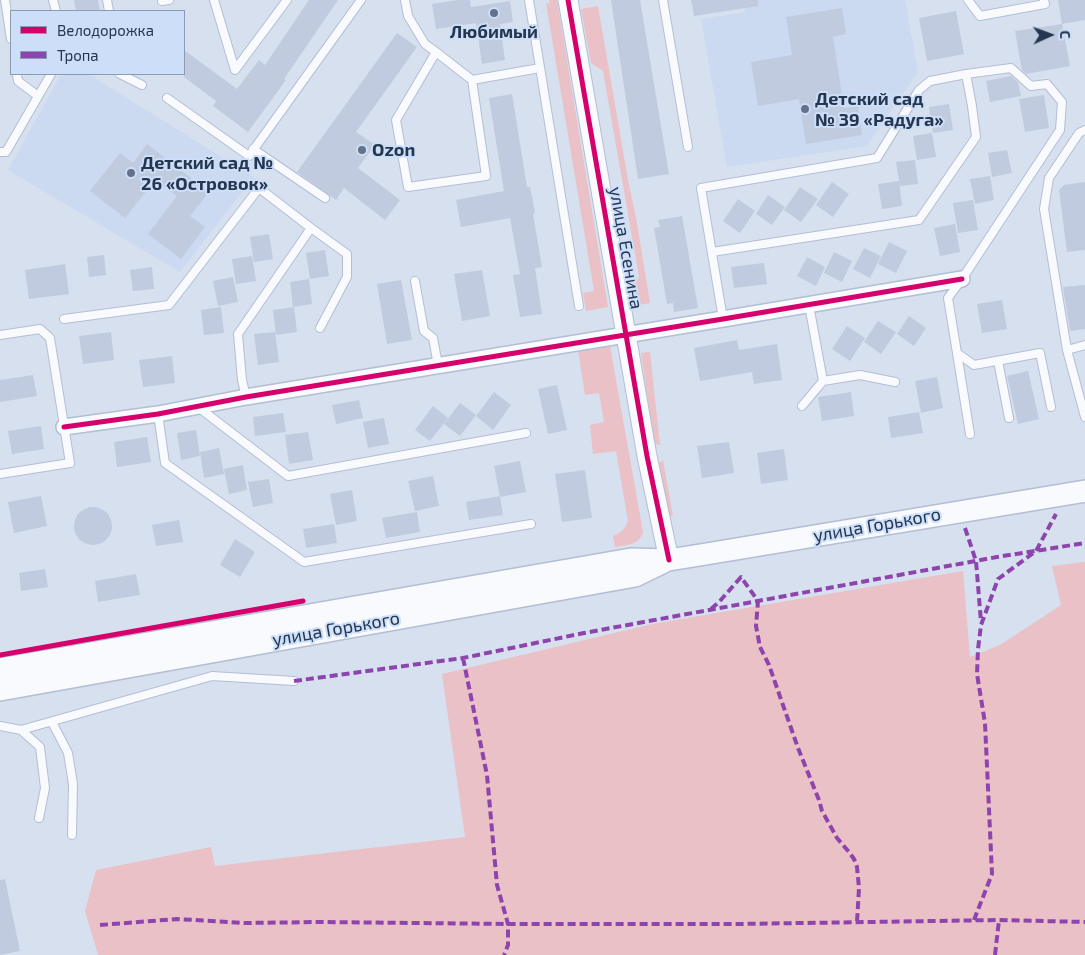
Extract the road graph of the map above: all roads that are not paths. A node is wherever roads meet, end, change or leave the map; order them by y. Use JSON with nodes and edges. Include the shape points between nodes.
{"nodes":[{"id":1,"x":5,"y":0,"type":"edge"},
{"id":2,"x":162,"y":0,"type":"edge"},
{"id":3,"x":169,"y":0,"type":"edge"},
{"id":4,"x":214,"y":0,"type":"edge"},
{"id":5,"x":287,"y":0,"type":"edge"},
{"id":6,"x":361,"y":0,"type":"edge"},
{"id":7,"x":405,"y":0,"type":"edge"},
{"id":8,"x":530,"y":0,"type":"edge"},
{"id":9,"x":568,"y":0,"type":"edge"},
{"id":10,"x":663,"y":0,"type":"edge"},
{"id":11,"x":968,"y":0,"type":"edge"},
{"id":12,"x":1044,"y":0,"type":"edge"},
{"id":13,"x":10,"y":32,"type":"edge"},
{"id":14,"x":436,"y":52,"type":"junction"},
{"id":15,"x":540,"y":68,"type":"junction"},
{"id":16,"x":966,"y":74,"type":"junction"},
{"id":17,"x":17,"y":75,"type":"edge"},
{"id":18,"x":50,"y":75,"type":"edge"},
{"id":19,"x":122,"y":75,"type":"edge"},
{"id":20,"x":472,"y":80,"type":"junction"},
{"id":21,"x":142,"y":85,"type":"dead end"},
{"id":22,"x":38,"y":96,"type":"junction"},
{"id":23,"x":167,"y":98,"type":"dead end"},
{"id":24,"x":1085,"y":130,"type":"edge"},
{"id":25,"x":688,"y":147,"type":"dead end"},
{"id":26,"x":253,"y":149,"type":"junction"},
{"id":27,"x":0,"y":152,"type":"edge"},
{"id":28,"x":325,"y":198,"type":"dead end"},
{"id":29,"x":311,"y":228,"type":"junction"},
{"id":30,"x":712,"y":252,"type":"junction"},
{"id":31,"x":962,"y":279,"type":"junction"},
{"id":32,"x":415,"y":280,"type":"dead end"},
{"id":33,"x":809,"y":305,"type":"junction"},
{"id":34,"x":579,"y":306,"type":"dead end"},
{"id":35,"x":64,"y":318,"type":"dead end"},
{"id":36,"x":723,"y":320,"type":"junction"},
{"id":37,"x":320,"y":328,"type":"dead end"},
{"id":38,"x":0,"y":335,"type":"edge"},
{"id":39,"x":627,"y":335,"type":"junction"},
{"id":40,"x":1085,"y":345,"type":"edge"},
{"id":41,"x":1066,"y":350,"type":"junction"},
{"id":42,"x":957,"y":353,"type":"junction"},
{"id":43,"x":998,"y":360,"type":"junction"},
{"id":44,"x":438,"y":365,"type":"junction"},
{"id":45,"x":823,"y":381,"type":"junction"},
{"id":46,"x":895,"y":382,"type":"dead end"},
{"id":47,"x":246,"y":397,"type":"junction"},
{"id":48,"x":802,"y":406,"type":"dead end"},
{"id":49,"x":198,"y":407,"type":"junction"},
{"id":50,"x":1051,"y":407,"type":"dead end"},
{"id":51,"x":158,"y":414,"type":"junction"},
{"id":52,"x":1085,"y":417,"type":"edge"},
{"id":53,"x":1009,"y":418,"type":"dead end"},
{"id":54,"x":64,"y":427,"type":"junction"},
{"id":55,"x":526,"y":433,"type":"dead end"},
{"id":56,"x":970,"y":434,"type":"dead end"},
{"id":57,"x":0,"y":474,"type":"edge"},
{"id":58,"x":1085,"y":491,"type":"edge"},
{"id":59,"x":532,"y":524,"type":"dead end"},
{"id":60,"x":669,"y":560,"type":"junction"},
{"id":61,"x":0,"y":669,"type":"edge"},
{"id":62,"x":294,"y":681,"type":"dead end"},
{"id":63,"x":0,"y":690,"type":"edge"},
{"id":64,"x":52,"y":722,"type":"junction"},
{"id":65,"x":0,"y":726,"type":"edge"},
{"id":66,"x":21,"y":730,"type":"junction"},
{"id":67,"x":39,"y":818,"type":"dead end"},
{"id":68,"x":72,"y":835,"type":"dead end"}],
"edges":[{"from":1,"to":13,"type":"lane"},
{"from":2,"to":3,"type":"lane"},
{"from":4,"to":5,"type":"lane","via":[[235,70]]},
{"from":6,"to":26,"type":"lane"},
{"from":7,"to":14,"type":"lane","via":[[408,16],[424,44]]},
{"from":8,"to":15,"type":"lane"},
{"from":9,"to":39,"type":"street","name":"улица Есенина"},
{"from":10,"to":25,"type":"lane"},
{"from":11,"to":12,"type":"lane","via":[[980,16],[1045,4]]},
{"from":14,"to":20,"type":"lane"},
{"from":14,"to":20,"type":"lane","via":[[396,120],[408,187],[486,176]]},
{"from":15,"to":20,"type":"lane"},
{"from":15,"to":34,"type":"lane"},
{"from":16,"to":30,"type":"lane","via":[[976,137],[919,220]]},
{"from":16,"to":30,"type":"lane","via":[[930,81],[919,90],[877,158],[701,188]]},
{"from":16,"to":31,"type":"lane","via":[[1011,68],[1030,86],[1047,84],[1062,102],[1060,130]]},
{"from":17,"to":22,"type":"lane","via":[[18,81]]},
{"from":18,"to":22,"type":"lane"},
{"from":19,"to":21,"type":"lane"},
{"from":22,"to":27,"type":"lane","via":[[6,152]]},
{"from":23,"to":26,"type":"lane","via":[[249,156]]},
{"from":24,"to":41,"type":"lane","via":[[1079,133],[1049,178],[1044,209]]},
{"from":26,"to":28,"type":"lane"},
{"from":29,"to":35,"type":"lane","via":[[259,188],[169,304]]},
{"from":29,"to":37,"type":"lane","via":[[347,254],[347,277]]},
{"from":29,"to":47,"type":"lane","via":[[238,334]]},
{"from":30,"to":36,"type":"lane"},
{"from":31,"to":33,"type":"street"},
{"from":31,"to":42,"type":"lane","via":[[948,298]]},
{"from":32,"to":44,"type":"lane","via":[[424,332],[433,338]]},
{"from":33,"to":36,"type":"street"},
{"from":33,"to":45,"type":"lane"},
{"from":36,"to":39,"type":"street"},
{"from":38,"to":54,"type":"lane","via":[[40,329],[50,338]]},
{"from":39,"to":44,"type":"street"},
{"from":39,"to":60,"type":"street","name":"улица Есенина","via":[[647,456]]},
{"from":40,"to":41,"type":"lane"},
{"from":41,"to":52,"type":"lane"},
{"from":42,"to":43,"type":"lane","via":[[974,365]]},
{"from":42,"to":56,"type":"lane"},
{"from":43,"to":50,"type":"lane","via":[[1040,353]]},
{"from":43,"to":53,"type":"lane"},
{"from":44,"to":47,"type":"street"},
{"from":45,"to":46,"type":"lane","via":[[860,375]]},
{"from":45,"to":48,"type":"lane"},
{"from":47,"to":49,"type":"street"},
{"from":49,"to":51,"type":"street"},
{"from":49,"to":55,"type":"lane","via":[[288,476]]},
{"from":51,"to":54,"type":"street"},
{"from":51,"to":59,"type":"lane","via":[[165,463],[304,562]]},
{"from":54,"to":57,"type":"lane","via":[[70,463]]},
{"from":58,"to":60,"type":"main road","name":"улица Горького"},
{"from":60,"to":61,"type":"main road","name":"улица Горького","via":[[631,559]]},
{"from":60,"to":63,"type":"main road","name":"улица Горького","via":[[635,576]]},
{"from":62,"to":64,"type":"lane","via":[[212,676]]},
{"from":64,"to":66,"type":"lane"},
{"from":64,"to":68,"type":"lane","via":[[68,753],[73,784]]},
{"from":65,"to":66,"type":"lane"},
{"from":66,"to":67,"type":"lane","via":[[40,747],[45,788]]}]}
